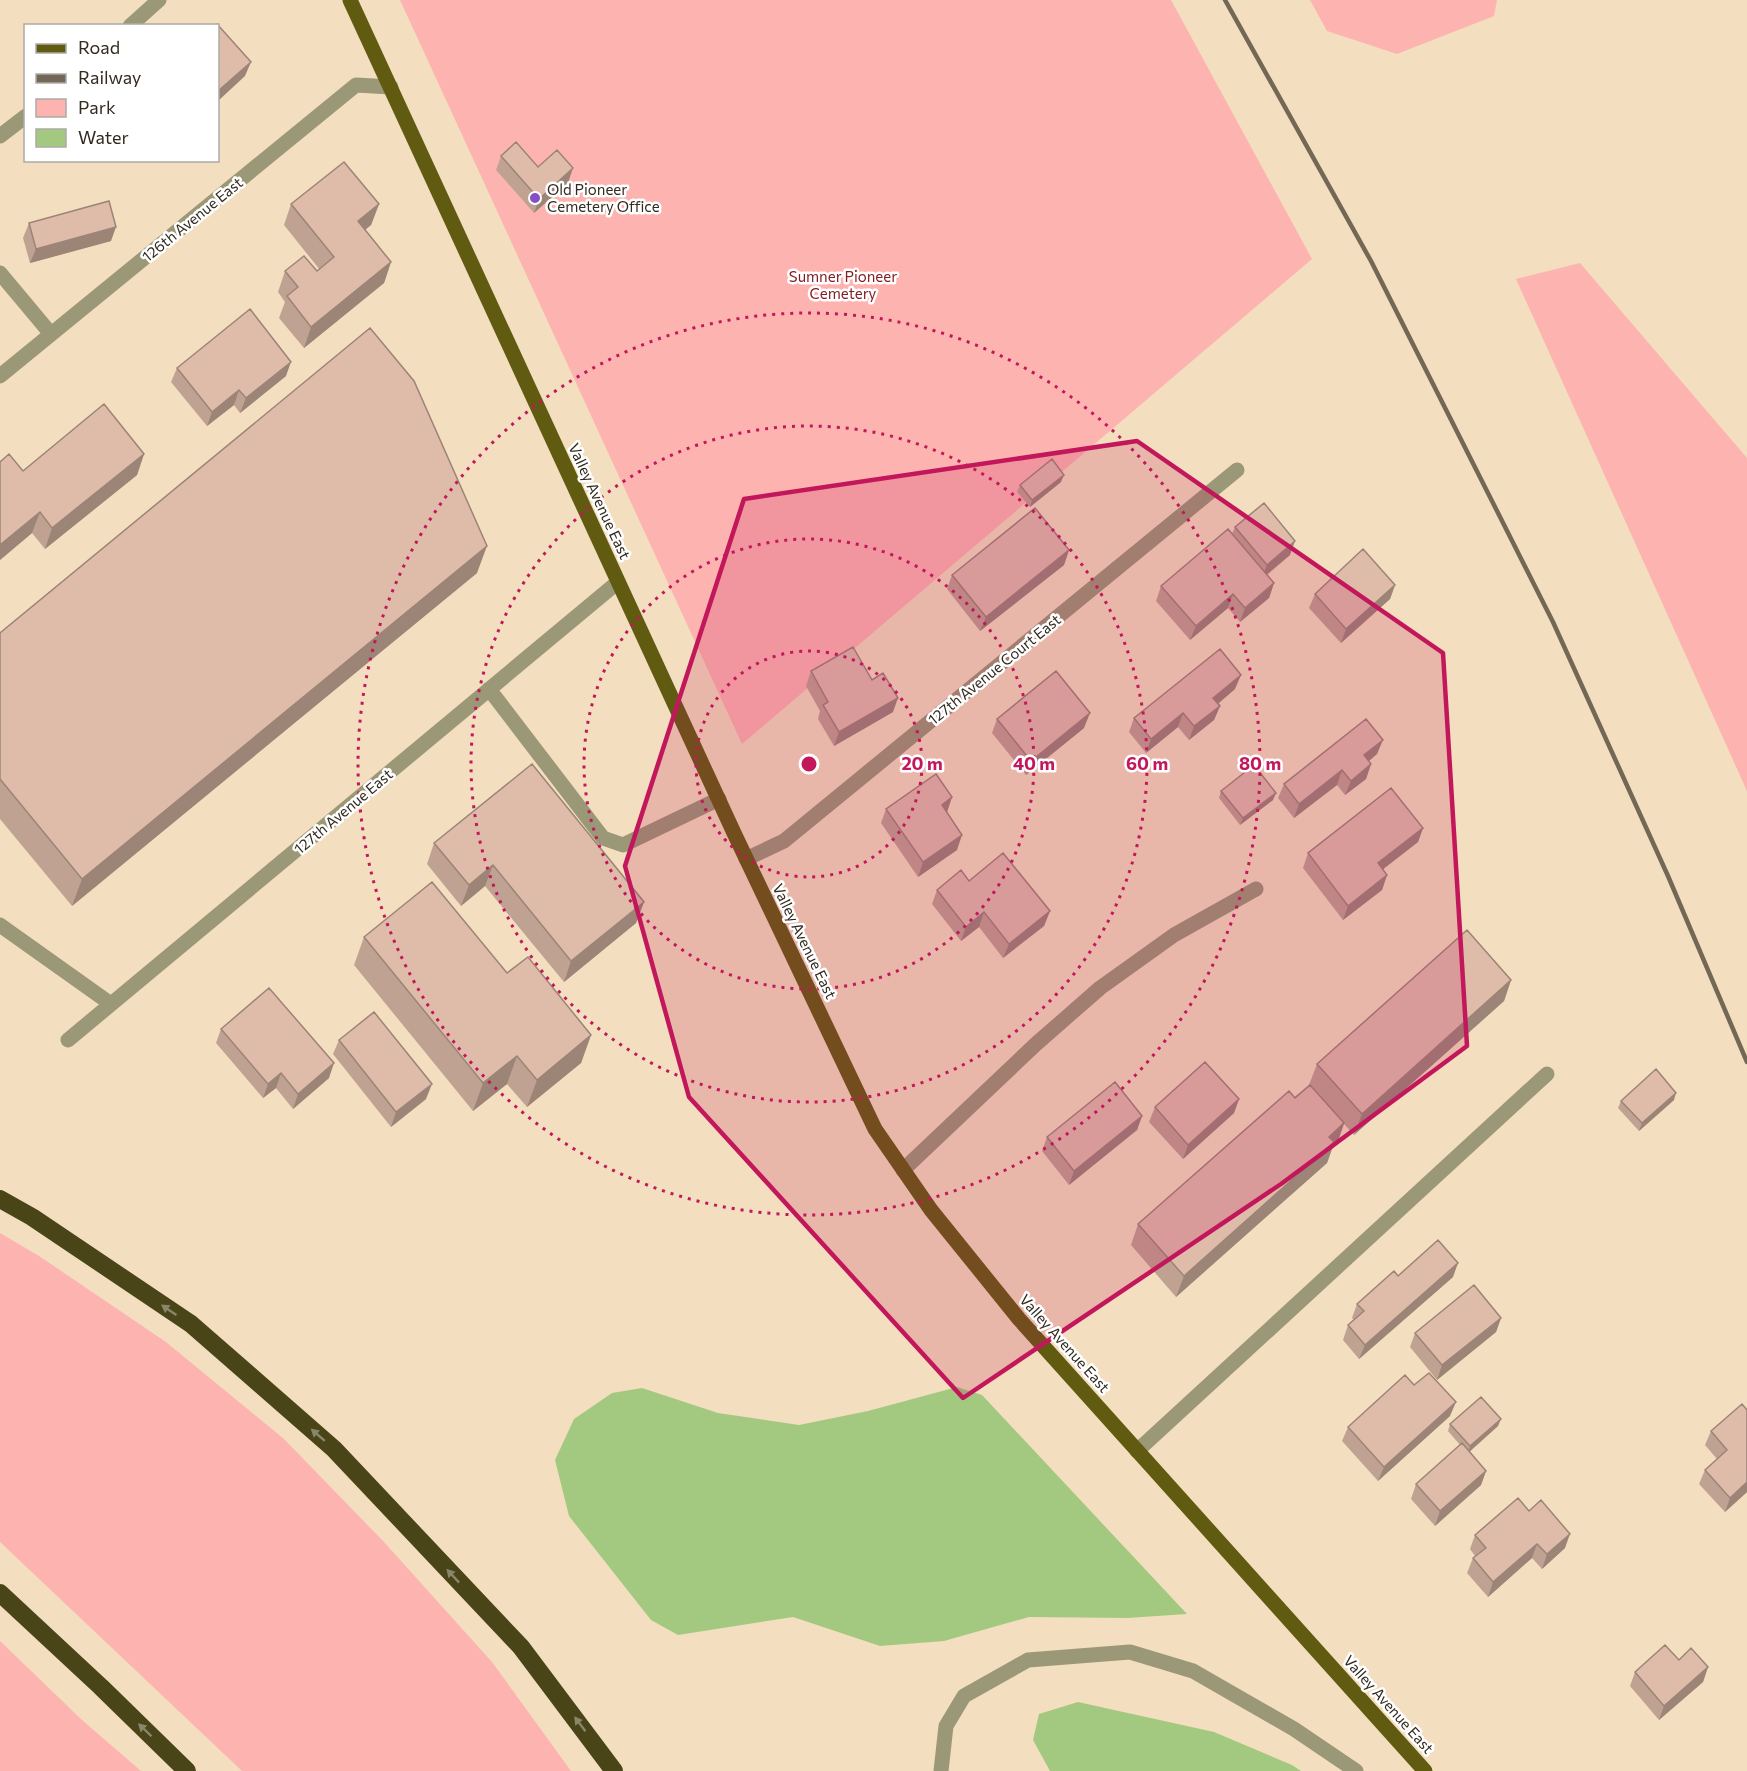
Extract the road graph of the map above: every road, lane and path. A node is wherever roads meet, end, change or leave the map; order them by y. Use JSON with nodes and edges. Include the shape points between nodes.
{"nodes":[{"id":1,"x":159,"y":0,"type":"edge"},
{"id":2,"x":350,"y":0,"type":"edge"},
{"id":3,"x":132,"y":24,"type":"edge"},
{"id":4,"x":391,"y":87,"type":"junction"},
{"id":5,"x":24,"y":118,"type":"edge"},
{"id":6,"x":0,"y":136,"type":"edge"},
{"id":7,"x":0,"y":273,"type":"edge"},
{"id":8,"x":51,"y":334,"type":"junction"},
{"id":9,"x":0,"y":376,"type":"edge"},
{"id":10,"x":1237,"y":470,"type":"dead end"},
{"id":11,"x":618,"y":582,"type":"junction"},
{"id":12,"x":489,"y":689,"type":"junction"},
{"id":13,"x":718,"y":799,"type":"junction"},
{"id":14,"x":746,"y":859,"type":"junction"},
{"id":15,"x":1256,"y":889,"type":"dead end"},
{"id":16,"x":0,"y":926,"type":"edge"},
{"id":17,"x":111,"y":1004,"type":"junction"},
{"id":18,"x":68,"y":1040,"type":"dead end"},
{"id":19,"x":1547,"y":1074,"type":"dead end"},
{"id":20,"x":903,"y":1170,"type":"junction"},
{"id":21,"x":0,"y":1199,"type":"edge"},
{"id":22,"x":1137,"y":1451,"type":"junction"},
{"id":23,"x":0,"y":1593,"type":"edge"},
{"id":24,"x":187,"y":1771,"type":"edge"},
{"id":25,"x":614,"y":1771,"type":"edge"},
{"id":26,"x":941,"y":1771,"type":"edge"},
{"id":27,"x":1356,"y":1771,"type":"edge"},
{"id":28,"x":1425,"y":1771,"type":"edge"}],
"edges":[{"from":1,"to":3,"type":"street"},
{"from":2,"to":4,"type":"main road","name":"Valley Avenue East"},
{"from":4,"to":8,"type":"street","name":"126th Avenue East","via":[[356,85]]},
{"from":4,"to":11,"type":"main road","name":"Valley Avenue East"},
{"from":5,"to":6,"type":"street"},
{"from":7,"to":8,"type":"street"},
{"from":8,"to":9,"type":"street","name":"126th Avenue East"},
{"from":10,"to":14,"type":"street","name":"127th Avenue Court East","via":[[784,841]]},
{"from":11,"to":12,"type":"street","name":"127th Avenue East"},
{"from":11,"to":13,"type":"main road","name":"Valley Avenue East"},
{"from":12,"to":13,"type":"street","via":[[603,838],[623,845]]},
{"from":12,"to":17,"type":"street","name":"127th Avenue East"},
{"from":13,"to":14,"type":"main road","name":"Valley Avenue East"},
{"from":14,"to":20,"type":"main road","name":"Valley Avenue East","via":[[875,1129]]},
{"from":15,"to":20,"type":"street","via":[[1174,935],[1100,988]]},
{"from":16,"to":17,"type":"street"},
{"from":17,"to":18,"type":"street","name":"127th Avenue East"},
{"from":19,"to":22,"type":"street"},
{"from":20,"to":22,"type":"main road","name":"Valley Avenue East","via":[[1018,1319]]},
{"from":25,"to":21,"type":"highway","one_way":true,"via":[[521,1647],[334,1449],[191,1324]]},
{"from":22,"to":28,"type":"main road","name":"Valley Avenue East"},
{"from":24,"to":23,"type":"highway","one_way":true},
{"from":26,"to":27,"type":"street","via":[[946,1726],[964,1696],[1028,1660],[1130,1652],[1193,1671],[1294,1729]]}]}
